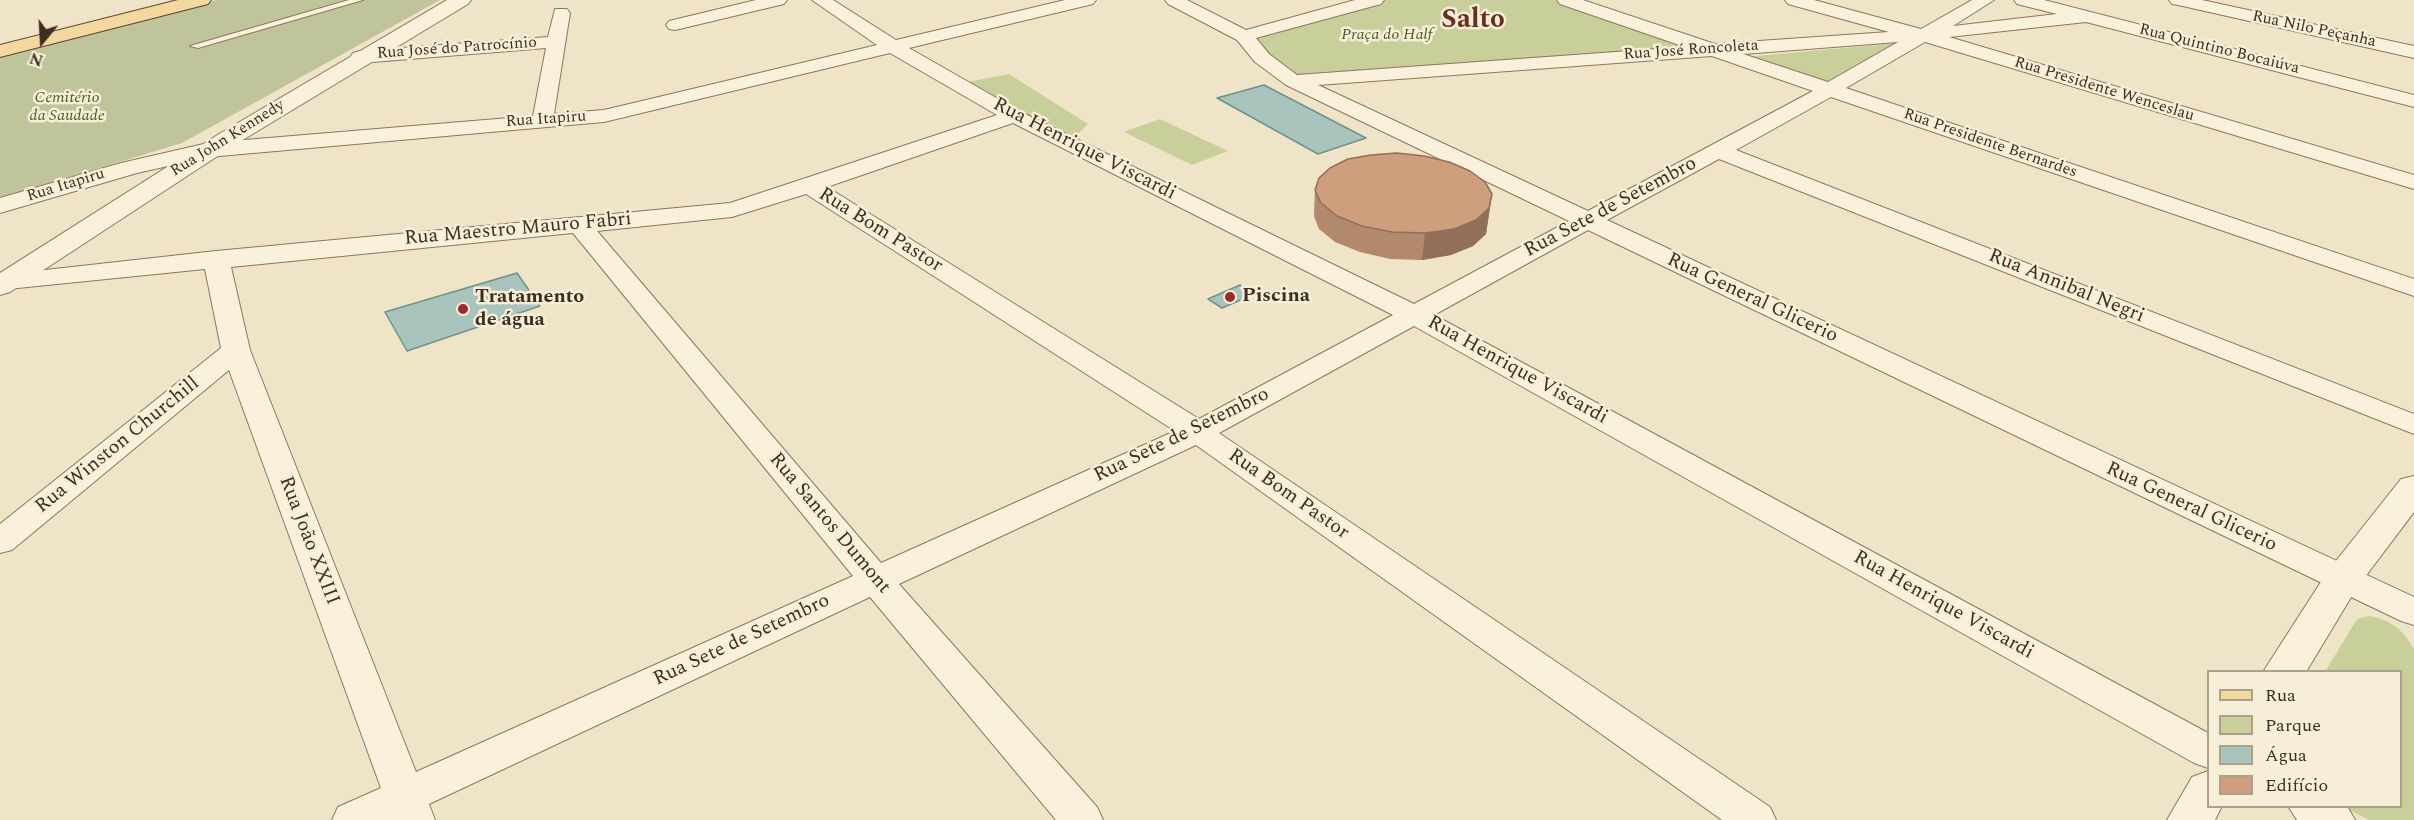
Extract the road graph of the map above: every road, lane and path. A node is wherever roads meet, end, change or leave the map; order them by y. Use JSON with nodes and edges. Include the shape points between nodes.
{"nodes":[{"id":1,"x":145,"y":0,"type":"edge"},
{"id":2,"x":201,"y":0,"type":"edge"},
{"id":3,"x":359,"y":0,"type":"edge"},
{"id":4,"x":461,"y":0,"type":"edge"},
{"id":5,"x":778,"y":0,"type":"edge"},
{"id":6,"x":821,"y":0,"type":"edge"},
{"id":7,"x":1087,"y":0,"type":"edge"},
{"id":8,"x":1174,"y":0,"type":"edge"},
{"id":9,"x":1374,"y":0,"type":"edge"},
{"id":10,"x":1566,"y":0,"type":"edge"},
{"id":11,"x":1794,"y":0,"type":"edge"},
{"id":12,"x":1985,"y":0,"type":"edge"},
{"id":13,"x":2023,"y":0,"type":"edge"},
{"id":14,"x":2178,"y":0,"type":"edge"},
{"id":15,"x":561,"y":13,"type":"dead end"},
{"id":16,"x":2088,"y":16,"type":"junction"},
{"id":17,"x":675,"y":25,"type":"dead end"},
{"id":18,"x":1921,"y":35,"type":"junction"},
{"id":19,"x":0,"y":36,"type":"edge"},
{"id":20,"x":1245,"y":36,"type":"junction"},
{"id":21,"x":555,"y":42,"type":"junction"},
{"id":22,"x":195,"y":46,"type":"dead end"},
{"id":23,"x":895,"y":48,"type":"junction"},
{"id":24,"x":1712,"y":50,"type":"junction"},
{"id":25,"x":0,"y":51,"type":"edge"},
{"id":26,"x":2414,"y":52,"type":"edge"},
{"id":27,"x":360,"y":57,"type":"junction"},
{"id":28,"x":1293,"y":81,"type":"junction"},
{"id":29,"x":1829,"y":90,"type":"junction"},
{"id":30,"x":2414,"y":100,"type":"edge"},
{"id":31,"x":1014,"y":116,"type":"junction"},
{"id":32,"x":543,"y":120,"type":"junction"},
{"id":33,"x":208,"y":150,"type":"junction"},
{"id":34,"x":1718,"y":150,"type":"junction"},
{"id":35,"x":2414,"y":182,"type":"edge"},
{"id":36,"x":809,"y":186,"type":"junction"},
{"id":37,"x":0,"y":206,"type":"edge"},
{"id":38,"x":1587,"y":221,"type":"junction"},
{"id":39,"x":579,"y":225,"type":"junction"},
{"id":40,"x":216,"y":259,"type":"junction"},
{"id":41,"x":4,"y":284,"type":"edge"},
{"id":42,"x":2414,"y":288,"type":"edge"},
{"id":43,"x":1414,"y":315,"type":"junction"},
{"id":44,"x":236,"y":350,"type":"junction"},
{"id":45,"x":2414,"y":425,"type":"edge"},
{"id":46,"x":1198,"y":432,"type":"junction"},
{"id":47,"x":2414,"y":487,"type":"edge"},
{"id":48,"x":0,"y":542,"type":"edge"},
{"id":49,"x":875,"y":579,"type":"junction"},
{"id":50,"x":2342,"y":580,"type":"junction"},
{"id":51,"x":2414,"y":612,"type":"edge"},
{"id":52,"x":2285,"y":670,"type":"edge"},
{"id":53,"x":2207,"y":751,"type":"edge"},
{"id":54,"x":2207,"y":792,"type":"edge"},
{"id":55,"x":2311,"y":808,"type":"edge"},
{"id":56,"x":409,"y":809,"type":"edge"},
{"id":57,"x":353,"y":820,"type":"edge"},
{"id":58,"x":1083,"y":820,"type":"edge"},
{"id":59,"x":1755,"y":820,"type":"edge"},
{"id":60,"x":2190,"y":820,"type":"edge"},
{"id":61,"x":2334,"y":820,"type":"edge"}],
"edges":[{"from":1,"to":19,"type":"main road"},
{"from":2,"to":25,"type":"main road"},
{"from":3,"to":22,"type":"lane"},
{"from":4,"to":27,"type":"street","name":"Rua John Kennedy"},
{"from":5,"to":17,"type":"street"},
{"from":6,"to":23,"type":"street","name":"Rua Henrique Viscardi"},
{"from":7,"to":23,"type":"street","name":"Rua Itapiru"},
{"from":8,"to":20,"type":"street","name":"Rua General Glicerio"},
{"from":9,"to":20,"type":"street"},
{"from":10,"to":24,"type":"street","name":"Rua Presidente Bernardes"},
{"from":11,"to":18,"type":"street","name":"Rua Presidente Wenceslau"},
{"from":12,"to":18,"type":"street","name":"Rua Sete de Setembro"},
{"from":13,"to":16,"type":"street","name":"Rua Quintino Bocaiúva"},
{"from":14,"to":26,"type":"street","name":"Rua Nilo Peçanha"},
{"from":15,"to":21,"type":"street"},
{"from":16,"to":18,"type":"street","name":"Rua José Roncoleta"},
{"from":16,"to":30,"type":"street","name":"Rua Quintino Bocaiúva"},
{"from":18,"to":24,"type":"street","name":"Rua José Roncoleta"},
{"from":18,"to":29,"type":"street","name":"Rua Sete de Setembro"},
{"from":18,"to":35,"type":"street","name":"Rua Presidente Wenceslau"},
{"from":20,"to":28,"type":"street","name":"Rua General Glicerio","via":[[1262,58]]},
{"from":21,"to":27,"type":"street","name":"Rua José do Patrocínio"},
{"from":21,"to":32,"type":"street"},
{"from":23,"to":31,"type":"street","name":"Rua Henrique Viscardi"},
{"from":23,"to":32,"type":"street","name":"Rua Itapiru","via":[[604,116]]},
{"from":24,"to":28,"type":"street","name":"Rua José Roncoleta"},
{"from":24,"to":29,"type":"street","name":"Rua Presidente Bernardes"},
{"from":27,"to":33,"type":"street","name":"Rua John Kennedy"},
{"from":28,"to":38,"type":"street","name":"Rua General Glicerio"},
{"from":29,"to":34,"type":"street","name":"Rua Sete de Setembro"},
{"from":29,"to":42,"type":"street","name":"Rua Presidente Bernardes"},
{"from":31,"to":36,"type":"street","name":"Rua Maestro Mauro Fabri"},
{"from":31,"to":43,"type":"street","name":"Rua Henrique Viscardi"},
{"from":32,"to":33,"type":"street","name":"Rua Itapiru"},
{"from":33,"to":37,"type":"street","name":"Rua Itapiru","via":[[135,165]]},
{"from":33,"to":41,"type":"street","name":"Rua John Kennedy"},
{"from":34,"to":38,"type":"street","name":"Rua Sete de Setembro"},
{"from":34,"to":45,"type":"street","name":"Rua Annibal Negri"},
{"from":36,"to":39,"type":"street","name":"Rua Maestro Mauro Fabri","via":[[732,210]]},
{"from":36,"to":46,"type":"street","name":"Rua Bom Pastor"},
{"from":38,"to":43,"type":"street","name":"Rua Sete de Setembro"},
{"from":38,"to":50,"type":"street","name":"Rua General Glicerio"},
{"from":39,"to":40,"type":"street","name":"Rua Maestro Mauro Fabri"},
{"from":39,"to":49,"type":"street","name":"Rua Santos Dumont"},
{"from":40,"to":41,"type":"street","name":"Rua Maestro Mauro Fabri"},
{"from":40,"to":44,"type":"street","name":"Rua João XXIII"},
{"from":43,"to":46,"type":"street","name":"Rua Sete de Setembro"},
{"from":43,"to":53,"type":"street","name":"Rua Henrique Viscardi"},
{"from":44,"to":48,"type":"street","name":"Rua Winston Churchill"},
{"from":44,"to":56,"type":"street","name":"Rua João XXIII"},
{"from":46,"to":49,"type":"street","name":"Rua Sete de Setembro"},
{"from":46,"to":59,"type":"street","name":"Rua Bom Pastor"},
{"from":47,"to":50,"type":"street"},
{"from":49,"to":56,"type":"street","name":"Rua Sete de Setembro"},
{"from":49,"to":58,"type":"street","name":"Rua Santos Dumont"},
{"from":50,"to":51,"type":"street","name":"Rua General Glicerio"},
{"from":50,"to":52,"type":"street"},
{"from":54,"to":60,"type":"street"},
{"from":55,"to":61,"type":"street"},
{"from":56,"to":57,"type":"street","name":"Rua Sete de Setembro"}]}
